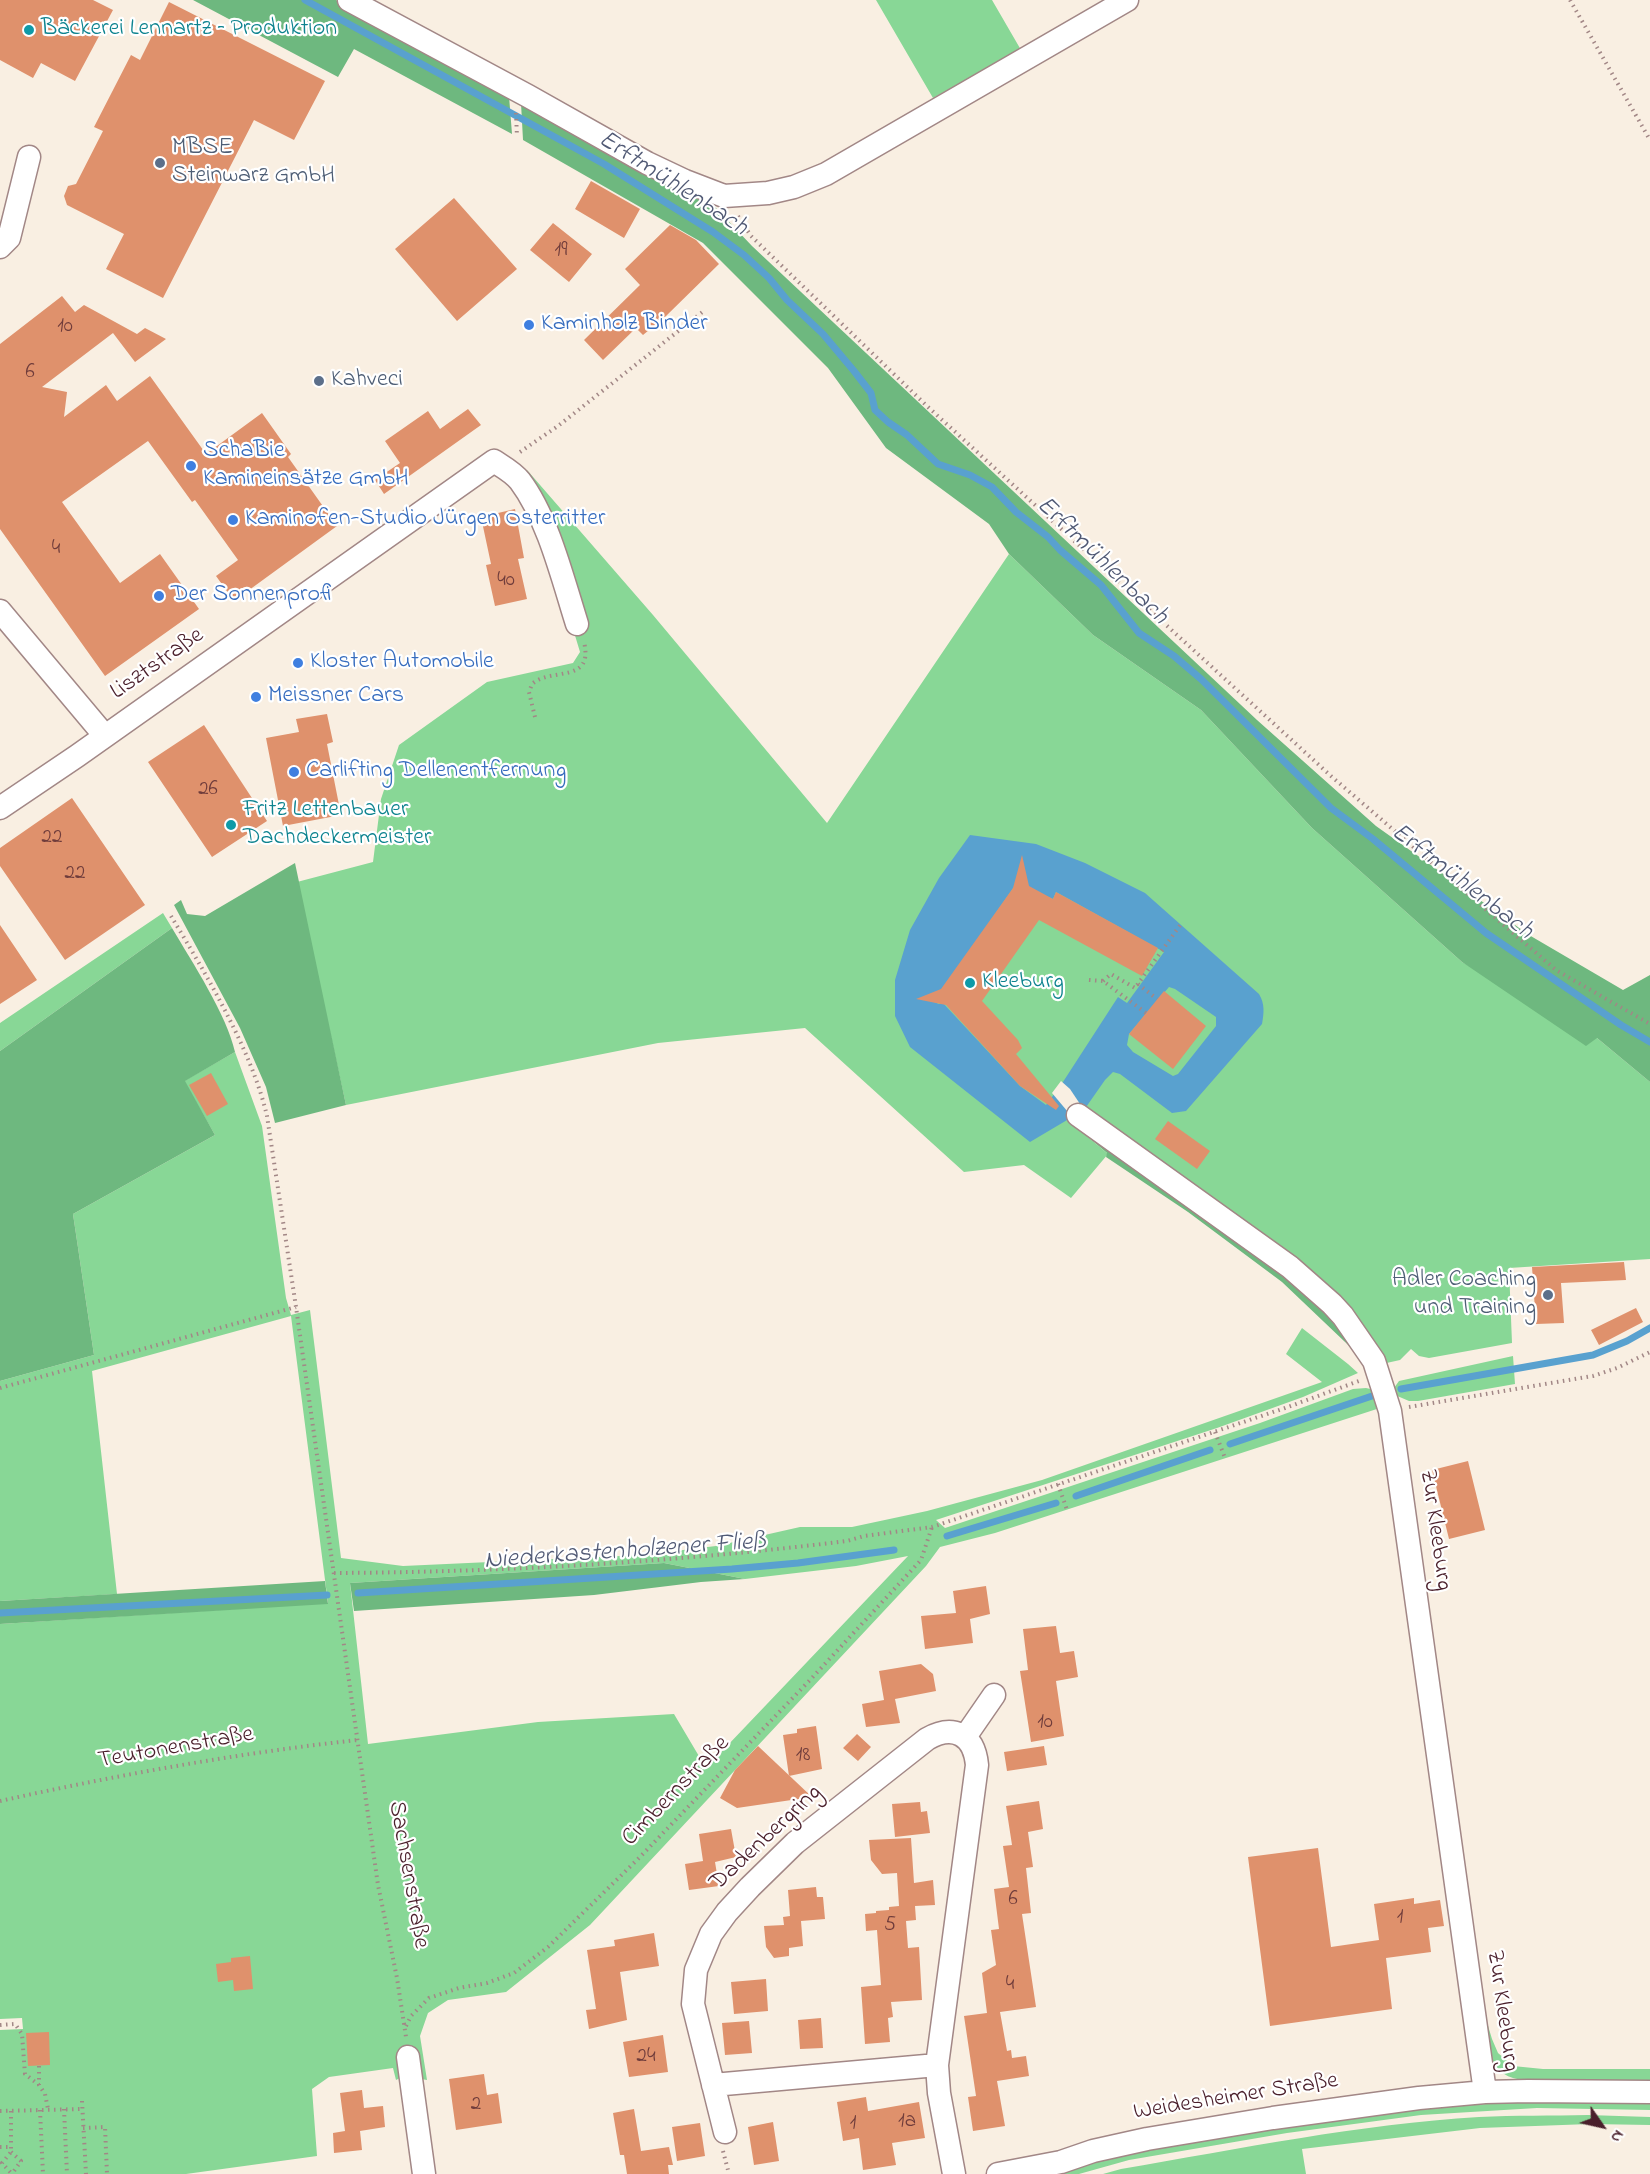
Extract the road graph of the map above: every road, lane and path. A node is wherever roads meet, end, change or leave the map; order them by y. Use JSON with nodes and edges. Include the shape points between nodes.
{"nodes":[{"id":1,"x":349,"y":0,"type":"edge"},
{"id":2,"x":1127,"y":0,"type":"edge"},
{"id":3,"x":1570,"y":0,"type":"edge"},
{"id":4,"x":515,"y":109,"type":"dead end"},
{"id":5,"x":517,"y":137,"type":"dead end"},
{"id":6,"x":1650,"y":140,"type":"edge"},
{"id":7,"x":29,"y":157,"type":"dead end"},
{"id":8,"x":724,"y":196,"type":"junction"},
{"id":9,"x":0,"y":247,"type":"edge"},
{"id":10,"x":705,"y":310,"type":"dead end"},
{"id":11,"x":494,"y":461,"type":"junction"},
{"id":12,"x":0,"y":611,"type":"edge"},
{"id":13,"x":578,"y":624,"type":"joint"},
{"id":14,"x":535,"y":717,"type":"dead end"},
{"id":15,"x":105,"y":736,"type":"junction"},
{"id":16,"x":0,"y":808,"type":"edge"},
{"id":17,"x":171,"y":916,"type":"dead end"},
{"id":18,"x":1181,"y":924,"type":"dead end"},
{"id":19,"x":1089,"y":980,"type":"dead end"},
{"id":20,"x":1103,"y":981,"type":"junction"},
{"id":21,"x":1139,"y":985,"type":"junction"},
{"id":22,"x":1157,"y":999,"type":"dead end"},
{"id":23,"x":1146,"y":1013,"type":"dead end"},
{"id":24,"x":1650,"y":1024,"type":"edge"},
{"id":25,"x":1077,"y":1115,"type":"dead end"},
{"id":26,"x":296,"y":1307,"type":"junction"},
{"id":27,"x":1650,"y":1352,"type":"edge"},
{"id":28,"x":1380,"y":1376,"type":"junction"},
{"id":29,"x":0,"y":1388,"type":"edge"},
{"id":30,"x":1390,"y":1411,"type":"junction"},
{"id":31,"x":1215,"y":1432,"type":"junction"},
{"id":32,"x":1225,"y":1458,"type":"dead end"},
{"id":33,"x":1058,"y":1484,"type":"junction"},
{"id":34,"x":1067,"y":1510,"type":"dead end"},
{"id":35,"x":932,"y":1527,"type":"junction"},
{"id":36,"x":334,"y":1573,"type":"junction"},
{"id":37,"x":994,"y":1695,"type":"dead end"},
{"id":38,"x":965,"y":1737,"type":"junction"},
{"id":39,"x":358,"y":1740,"type":"junction"},
{"id":40,"x":0,"y":1801,"type":"edge"},
{"id":41,"x":0,"y":2025,"type":"edge"},
{"id":42,"x":406,"y":2027,"type":"junction"},
{"id":43,"x":408,"y":2057,"type":"joint"},
{"id":44,"x":39,"y":2066,"type":"dead end"},
{"id":45,"x":936,"y":2066,"type":"junction"},
{"id":46,"x":39,"y":2085,"type":"junction"},
{"id":47,"x":713,"y":2085,"type":"junction"},
{"id":48,"x":1485,"y":2092,"type":"junction"},
{"id":49,"x":1650,"y":2092,"type":"edge"},
{"id":50,"x":82,"y":2101,"type":"dead end"},
{"id":51,"x":48,"y":2109,"type":"junction"},
{"id":52,"x":64,"y":2109,"type":"junction"},
{"id":53,"x":83,"y":2109,"type":"junction"},
{"id":54,"x":40,"y":2110,"type":"junction"},
{"id":55,"x":0,"y":2111,"type":"edge"},
{"id":56,"x":11,"y":2111,"type":"junction"},
{"id":57,"x":83,"y":2128,"type":"junction"},
{"id":58,"x":725,"y":2132,"type":"dead end"},
{"id":59,"x":0,"y":2147,"type":"edge"},
{"id":60,"x":11,"y":2149,"type":"junction"},
{"id":61,"x":12,"y":2174,"type":"edge"},
{"id":62,"x":43,"y":2174,"type":"edge"},
{"id":63,"x":67,"y":2174,"type":"edge"},
{"id":64,"x":86,"y":2174,"type":"edge"},
{"id":65,"x":107,"y":2174,"type":"edge"},
{"id":66,"x":424,"y":2174,"type":"edge"},
{"id":67,"x":954,"y":2174,"type":"edge"},
{"id":68,"x":998,"y":2174,"type":"edge"}],
"edges":[{"from":1,"to":8,"type":"street","via":[[647,163]]},
{"from":2,"to":8,"type":"street","via":[[826,174],[768,193]]},
{"from":3,"to":6,"type":"path"},
{"from":4,"to":5,"type":"path"},
{"from":7,"to":9,"type":"street","via":[[9,238]]},
{"from":8,"to":24,"type":"path","via":[[751,236],[928,407],[1331,776],[1556,970]]},
{"from":10,"to":11,"type":"path","via":[[558,426],[514,456]]},
{"from":11,"to":13,"type":"street","via":[[519,480],[538,512]]},
{"from":11,"to":15,"type":"street","name":"Lisztstraße"},
{"from":12,"to":15,"type":"street"},
{"from":13,"to":14,"type":"path","via":[[585,658],[575,671],[544,677],[532,684],[529,692]]},
{"from":15,"to":16,"type":"street","name":"Lisztstraße"},
{"from":17,"to":26,"type":"path","name":"Sachsenstraße","via":[[228,1019],[260,1088]]},
{"from":18,"to":21,"type":"path"},
{"from":19,"to":20,"type":"path"},
{"from":20,"to":21,"type":"path","via":[[1111,974],[1135,988]]},
{"from":20,"to":23,"type":"path"},
{"from":21,"to":22,"type":"path"},
{"from":25,"to":28,"type":"street","name":"Zur Kleeburg","via":[[1290,1267],[1343,1316],[1364,1344]]},
{"from":26,"to":29,"type":"path"},
{"from":26,"to":36,"type":"path","name":"Sachsenstraße"},
{"from":27,"to":30,"type":"path","via":[[1593,1376]]},
{"from":28,"to":30,"type":"street","name":"Zur Kleeburg"},
{"from":28,"to":31,"type":"path"},
{"from":30,"to":48,"type":"street","name":"Zur Kleeburg"},
{"from":31,"to":32,"type":"path"},
{"from":31,"to":33,"type":"path"},
{"from":33,"to":34,"type":"path"},
{"from":33,"to":35,"type":"path"},
{"from":35,"to":36,"type":"path","via":[[711,1556],[545,1568]]},
{"from":35,"to":42,"type":"path","name":"Cimbernstraße","via":[[921,1560],[648,1849],[548,1947],[514,1972],[429,1998]]},
{"from":36,"to":39,"type":"path","name":"Sachsenstraße"},
{"from":37,"to":38,"type":"street"},
{"from":38,"to":45,"type":"street","via":[[976,1754],[977,1773]]},
{"from":38,"to":47,"type":"street","name":"Dadenbergring","via":[[943,1732],[927,1739],[795,1844],[750,1887],[711,1934],[696,1970],[693,1990],[696,2023]]},
{"from":39,"to":40,"type":"path","name":"Teutonenstraße","via":[[145,1772]]},
{"from":39,"to":42,"type":"path","name":"Sachsenstraße","via":[[378,1885]]},
{"from":41,"to":46,"type":"path","via":[[15,2024],[22,2034],[25,2074]]},
{"from":42,"to":43,"type":"path","name":"Sachsenstraße"},
{"from":43,"to":66,"type":"street"},
{"from":44,"to":46,"type":"path"},
{"from":45,"to":47,"type":"street"},
{"from":45,"to":67,"type":"street"},
{"from":46,"to":51,"type":"path"},
{"from":47,"to":58,"type":"street","name":"Dadenbergring"},
{"from":48,"to":49,"type":"street","name":"Weidesheimer Straße"},
{"from":48,"to":68,"type":"street","name":"Weidesheimer Straße","via":[[1343,2108],[1147,2139]]},
{"from":50,"to":53,"type":"path"},
{"from":51,"to":52,"type":"path"},
{"from":51,"to":54,"type":"path"},
{"from":52,"to":53,"type":"path"},
{"from":52,"to":63,"type":"path"},
{"from":53,"to":57,"type":"path"},
{"from":54,"to":56,"type":"path"},
{"from":54,"to":62,"type":"path"},
{"from":55,"to":56,"type":"path"},
{"from":56,"to":60,"type":"path"},
{"from":57,"to":64,"type":"path"},
{"from":57,"to":65,"type":"path","via":[[105,2127]]},
{"from":59,"to":60,"type":"path"},
{"from":60,"to":61,"type":"path","via":[[21,2162]]},
{"from":60,"to":61,"type":"path","via":[[2,2163]]}]}
